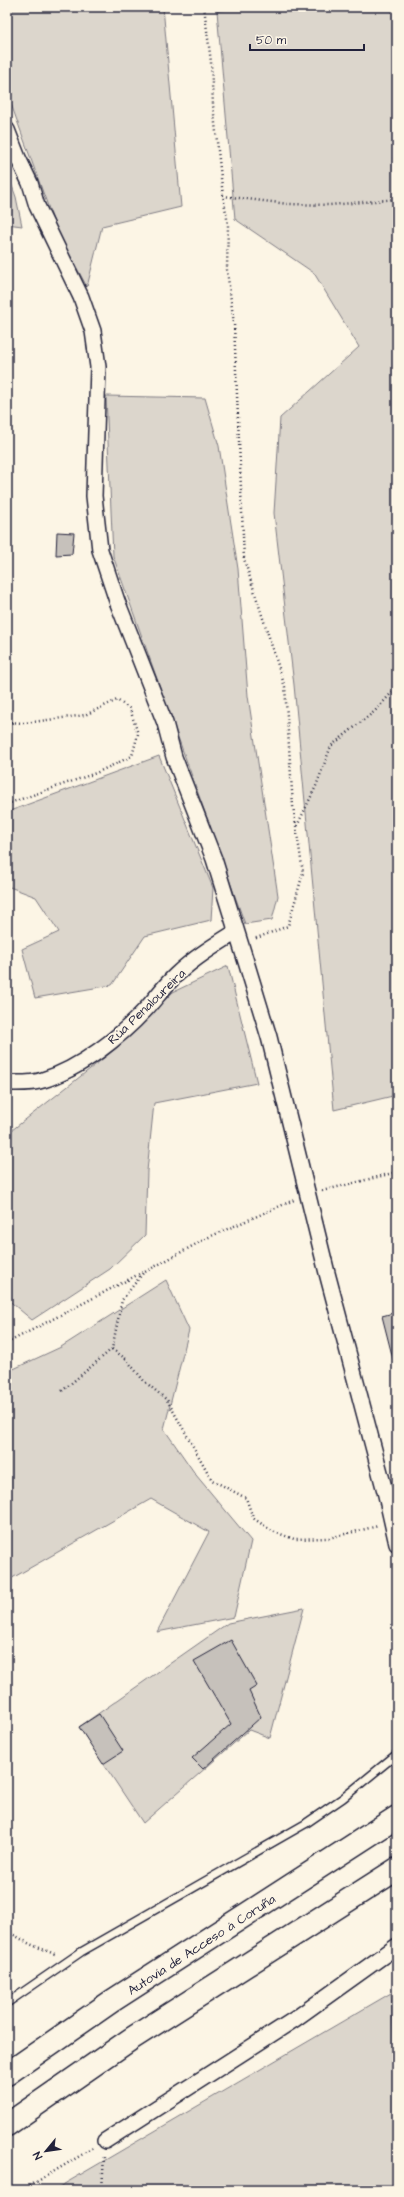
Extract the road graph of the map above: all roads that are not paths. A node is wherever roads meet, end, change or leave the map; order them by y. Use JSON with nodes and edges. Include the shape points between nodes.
{"nodes":[{"id":1,"x":7,"y":130,"type":"edge"},
{"id":2,"x":238,"y":938,"type":"junction"},
{"id":3,"x":7,"y":1083,"type":"edge"},
{"id":4,"x":397,"y":1544,"type":"edge"},
{"id":5,"x":397,"y":1754,"type":"edge"},
{"id":6,"x":397,"y":1817,"type":"edge"},
{"id":7,"x":397,"y":1869,"type":"edge"},
{"id":8,"x":397,"y":1946,"type":"edge"},
{"id":9,"x":7,"y":2004,"type":"edge"},
{"id":10,"x":7,"y":2074,"type":"edge"},
{"id":11,"x":7,"y":2125,"type":"edge"},
{"id":12,"x":104,"y":2141,"type":"road end"}],
"edges":[{"from":1,"to":2,"type":"street","via":[[30,183],[36,206],[81,297],[93,331],[98,368],[94,496],[100,550],[214,860]]},
{"from":2,"to":3,"type":"street","name":"Rúa Penaloureira","via":[[206,952],[176,975],[145,1010],[100,1050],[43,1080]]},
{"from":2,"to":4,"type":"street","via":[[269,1037]]},
{"from":5,"to":9,"type":"lane","via":[[343,1798],[305,1824],[81,1952]]},
{"from":6,"to":10,"type":"highway","name":"Autovía de Acceso á Coruña","via":[[112,2001]]},
{"from":7,"to":11,"type":"highway","via":[[131,2039]]},
{"from":8,"to":12,"type":"street","via":[[295,2019]]}]}
